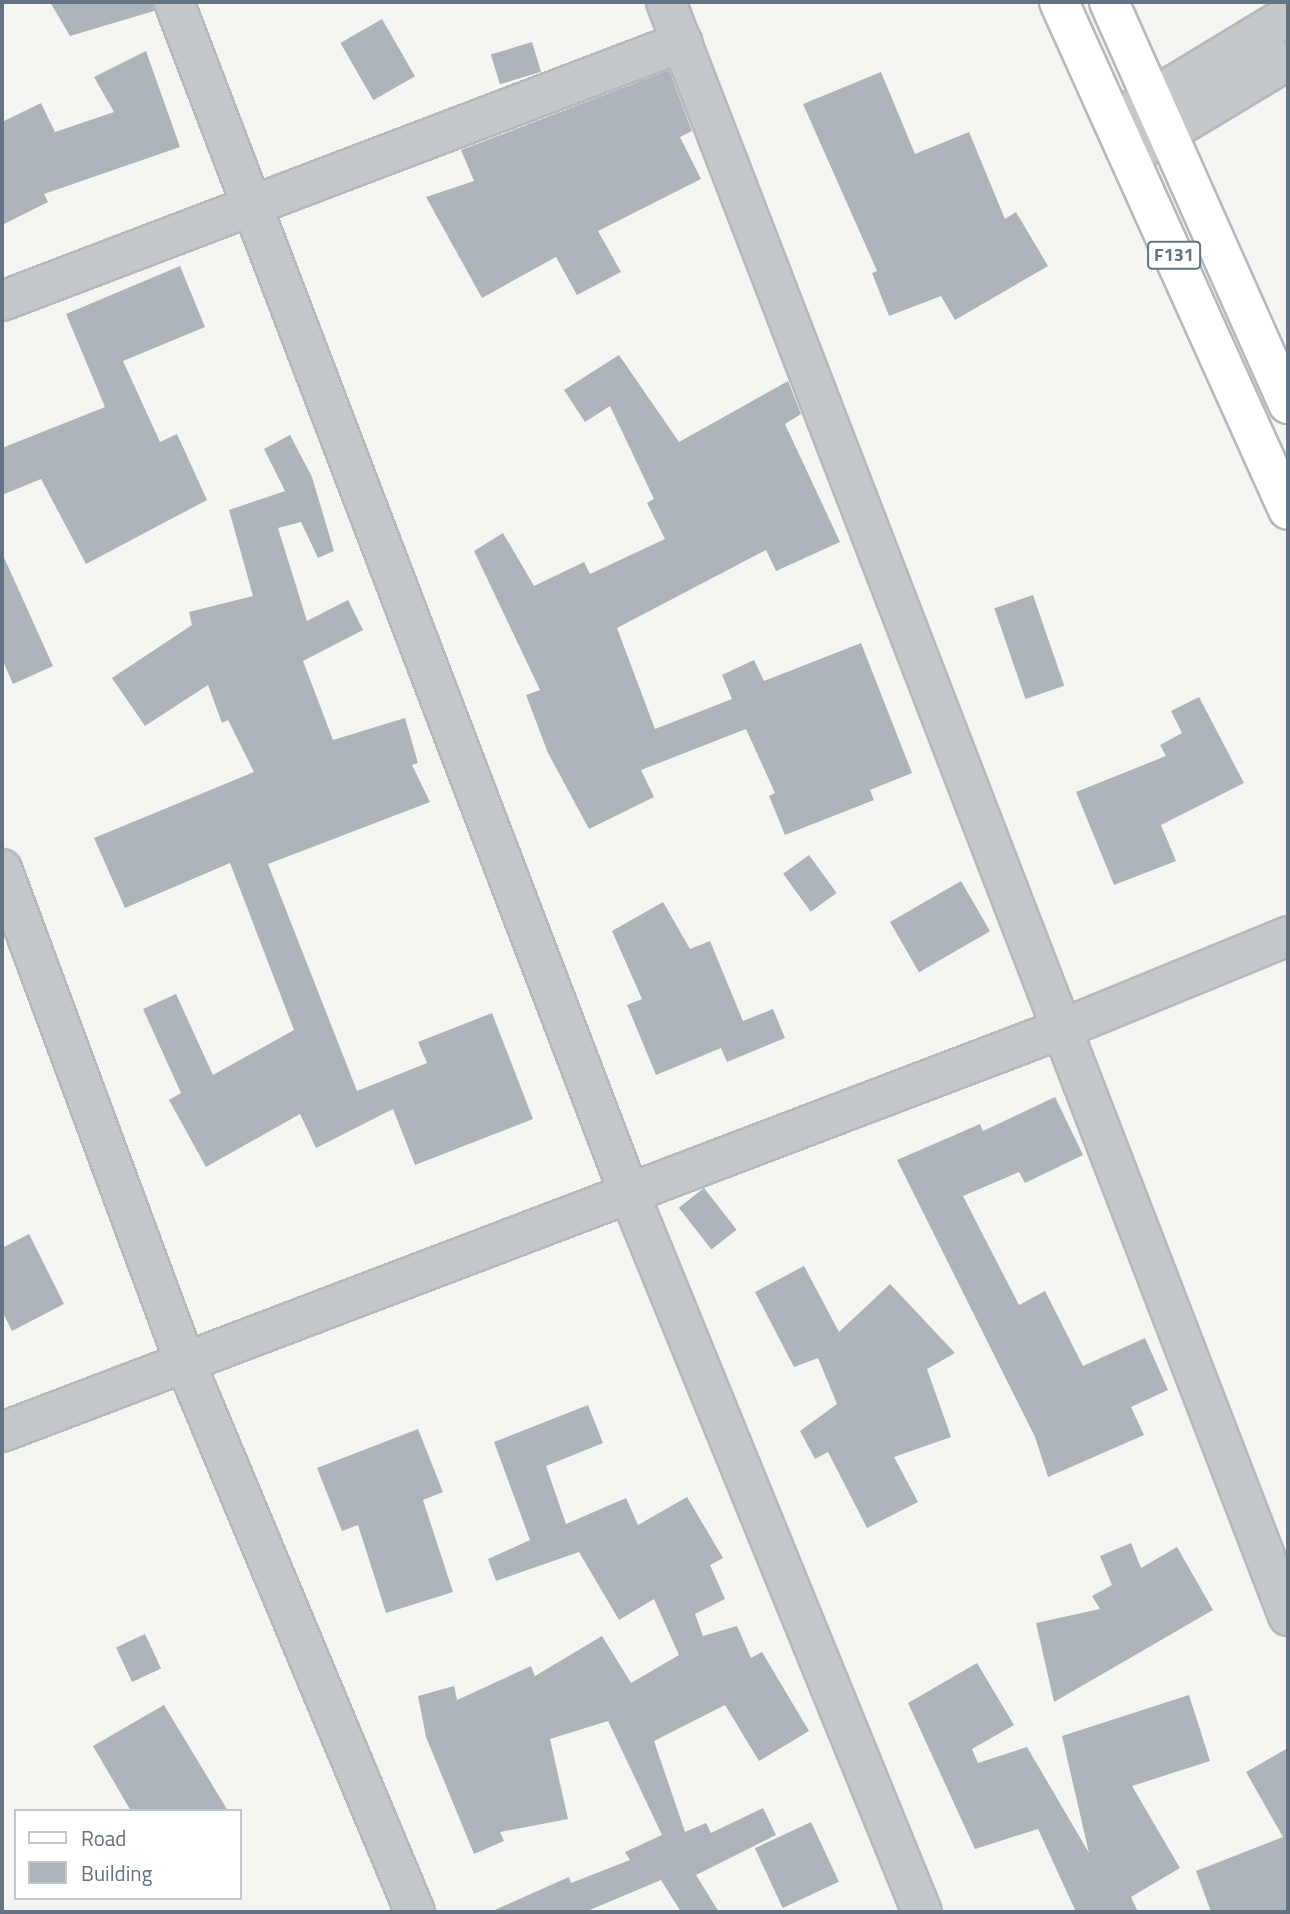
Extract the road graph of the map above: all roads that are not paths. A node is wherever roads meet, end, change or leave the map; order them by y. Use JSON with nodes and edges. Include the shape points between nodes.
{"nodes":[{"id":1,"x":174,"y":2,"type":"edge"},
{"id":2,"x":666,"y":2,"type":"edge"},
{"id":3,"x":1059,"y":2,"type":"edge"},
{"id":4,"x":1109,"y":2,"type":"edge"},
{"id":5,"x":1288,"y":16,"type":"edge"},
{"id":6,"x":682,"y":43,"type":"junction"},
{"id":7,"x":1288,"y":60,"type":"edge"},
{"id":8,"x":1161,"y":116,"type":"junction"},
{"id":9,"x":1113,"y":122,"type":"junction"},
{"id":10,"x":1129,"y":156,"type":"junction"},
{"id":11,"x":253,"y":210,"type":"junction"},
{"id":12,"x":2,"y":301,"type":"edge"},
{"id":13,"x":1288,"y":404,"type":"edge"},
{"id":14,"x":1288,"y":510,"type":"edge"},
{"id":15,"x":2,"y":869,"type":"edge"},
{"id":16,"x":1288,"y":936,"type":"edge"},
{"id":17,"x":1064,"y":1028,"type":"junction"},
{"id":18,"x":629,"y":1193,"type":"junction"},
{"id":19,"x":185,"y":1362,"type":"junction"},
{"id":20,"x":2,"y":1432,"type":"edge"},
{"id":21,"x":1288,"y":1616,"type":"edge"},
{"id":22,"x":415,"y":1912,"type":"edge"},
{"id":23,"x":922,"y":1912,"type":"edge"}],
"edges":[{"from":1,"to":11,"type":"street"},
{"from":2,"to":6,"type":"street"},
{"from":3,"to":9,"type":"main road","number":"F131"},
{"from":4,"to":8,"type":"main road","number":"F131"},
{"from":5,"to":8,"type":"street"},
{"from":6,"to":11,"type":"street"},
{"from":6,"to":17,"type":"street"},
{"from":7,"to":8,"type":"street"},
{"from":8,"to":9,"type":"street"},
{"from":8,"to":10,"type":"street"},
{"from":8,"to":13,"type":"main road","number":"F131"},
{"from":9,"to":10,"type":"main road","number":"F131"},
{"from":10,"to":14,"type":"main road","number":"F131"},
{"from":11,"to":12,"type":"street"},
{"from":11,"to":18,"type":"street"},
{"from":15,"to":19,"type":"street"},
{"from":16,"to":17,"type":"street"},
{"from":17,"to":18,"type":"street"},
{"from":17,"to":21,"type":"street"},
{"from":18,"to":19,"type":"street"},
{"from":18,"to":23,"type":"street"},
{"from":19,"to":20,"type":"street"},
{"from":19,"to":22,"type":"street"}]}
